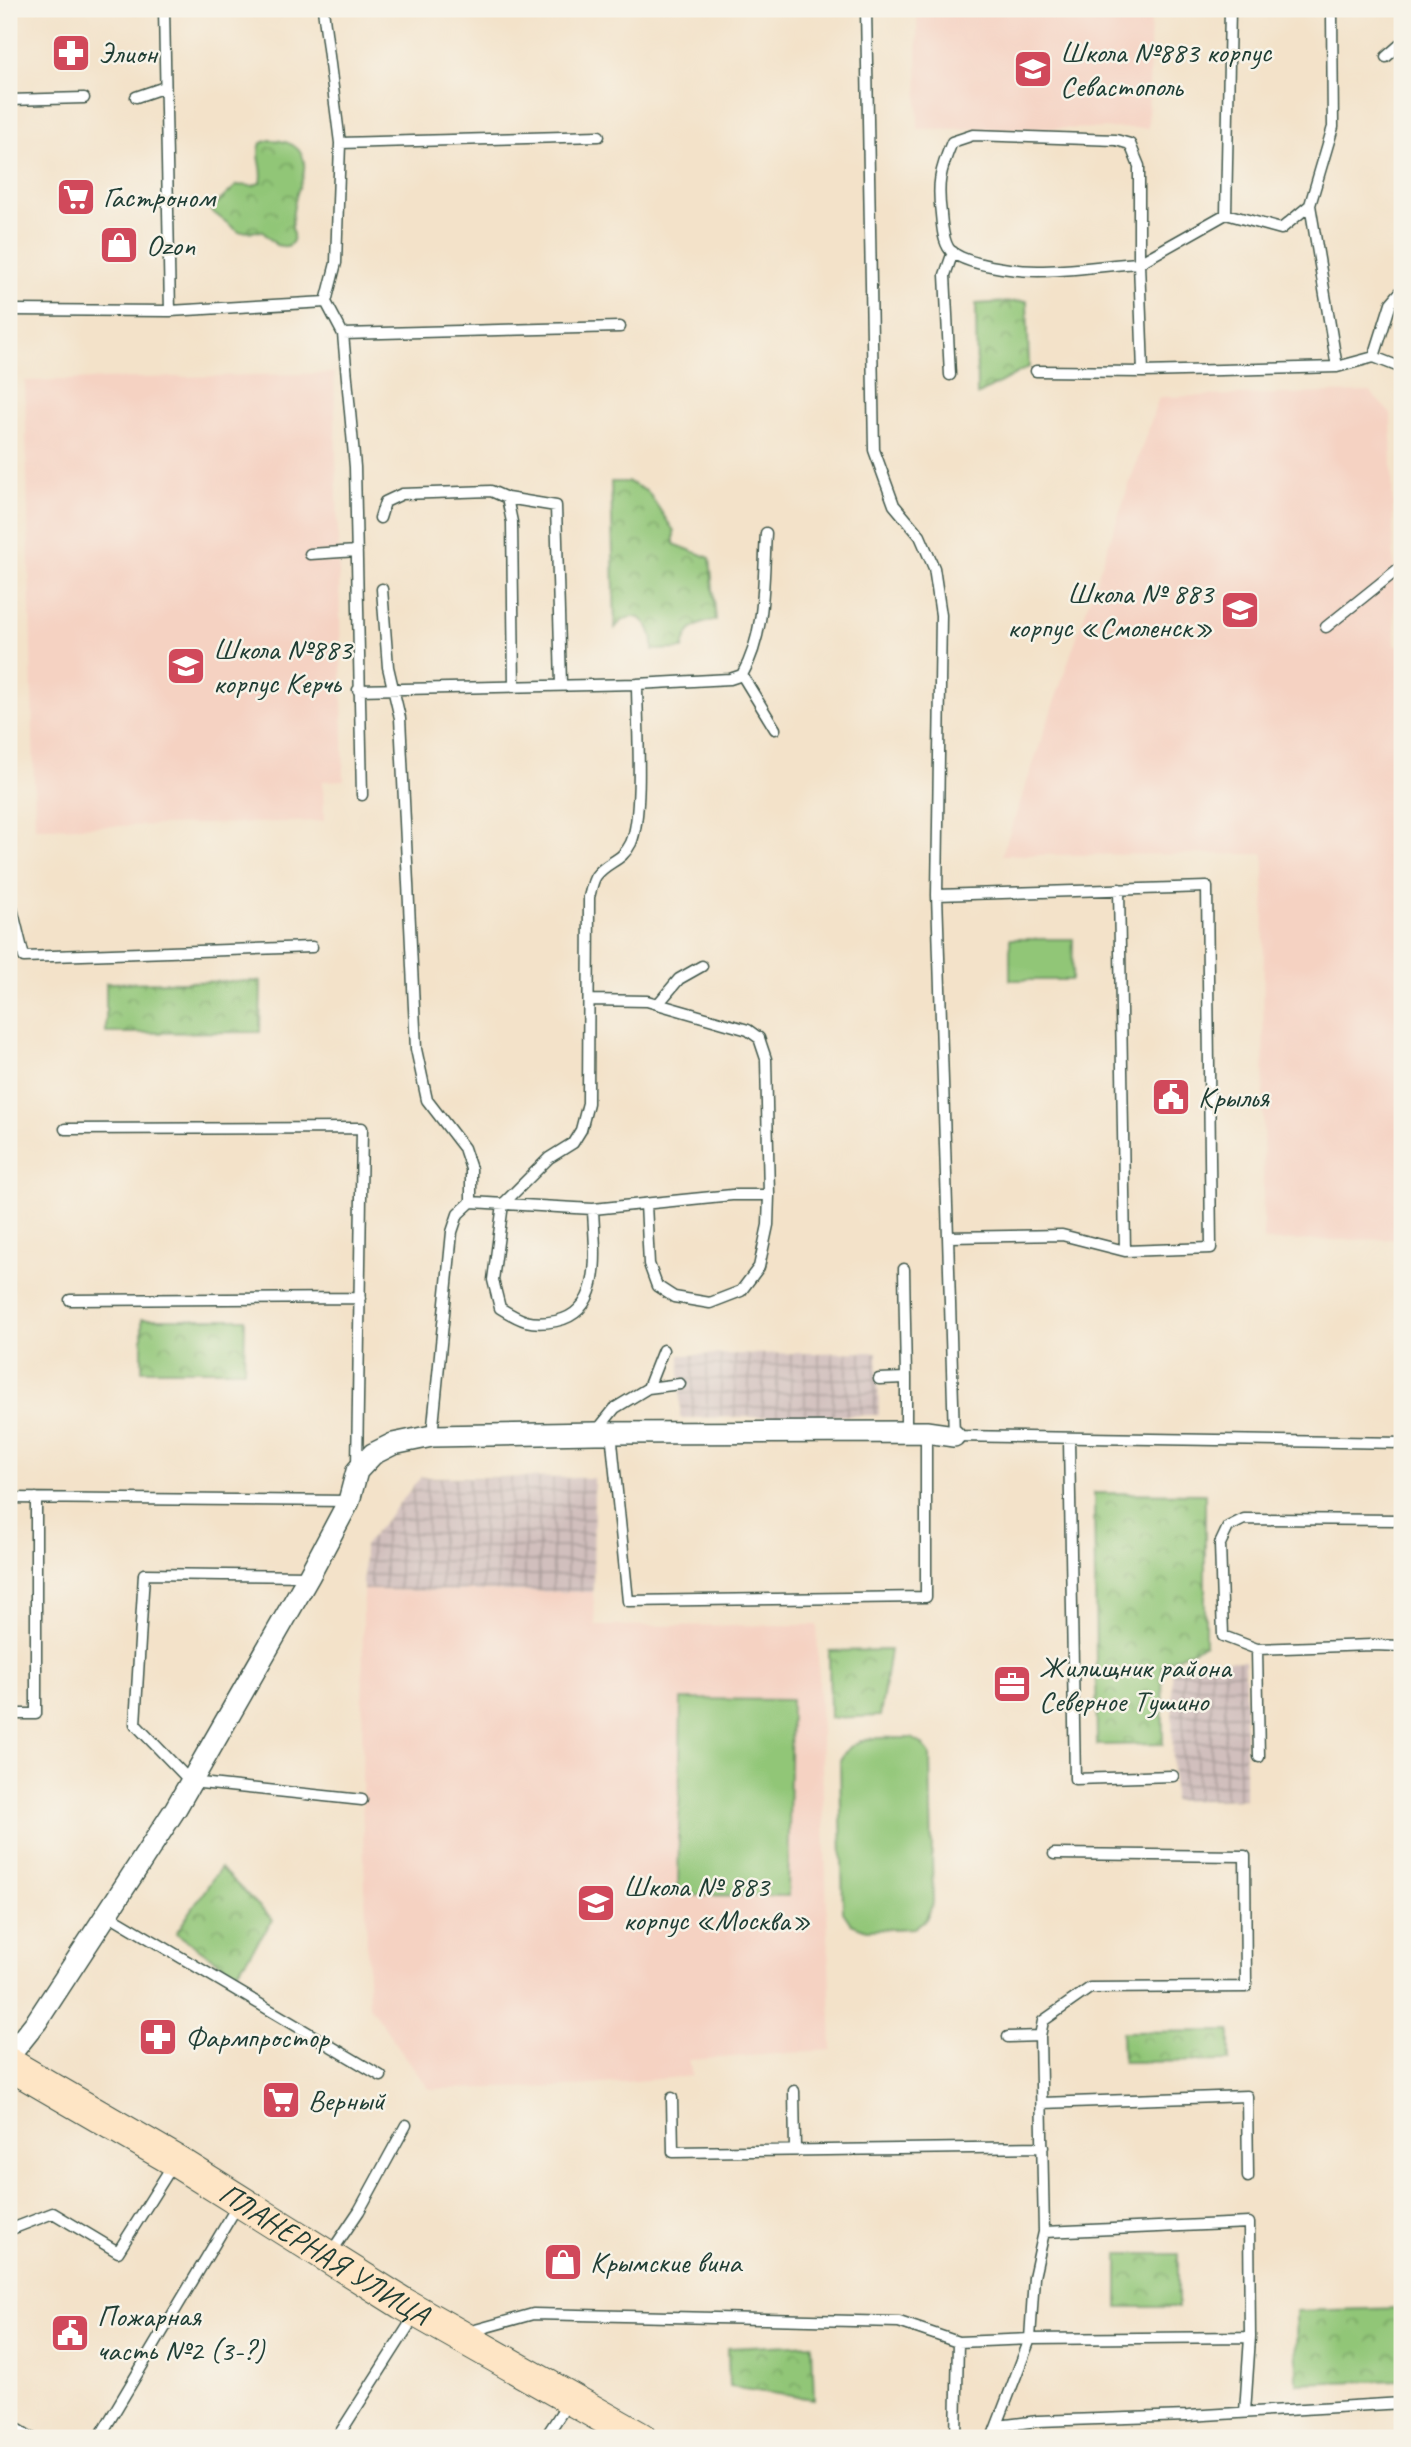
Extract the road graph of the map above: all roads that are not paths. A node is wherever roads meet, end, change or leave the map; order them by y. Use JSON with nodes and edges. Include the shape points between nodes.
{"nodes":[{"id":1,"x":164,"y":9,"type":"edge"},
{"id":2,"x":323,"y":9,"type":"edge"},
{"id":3,"x":866,"y":9,"type":"edge"},
{"id":4,"x":1230,"y":9,"type":"edge"},
{"id":5,"x":1337,"y":9,"type":"edge"},
{"id":6,"x":1402,"y":43,"type":"edge"},
{"id":7,"x":1386,"y":57,"type":"dead end"},
{"id":8,"x":165,"y":87,"type":"junction"},
{"id":9,"x":136,"y":97,"type":"dead end"},
{"id":10,"x":84,"y":98,"type":"dead end"},
{"id":11,"x":9,"y":100,"type":"edge"},
{"id":12,"x":599,"y":136,"type":"dead end"},
{"id":13,"x":340,"y":143,"type":"junction"},
{"id":14,"x":1310,"y":205,"type":"junction"},
{"id":15,"x":1226,"y":214,"type":"junction"},
{"id":16,"x":953,"y":252,"type":"junction"},
{"id":17,"x":1139,"y":263,"type":"junction"},
{"id":18,"x":1402,"y":290,"type":"edge"},
{"id":19,"x":326,"y":302,"type":"junction"},
{"id":20,"x":9,"y":310,"type":"edge"},
{"id":21,"x":170,"y":311,"type":"junction"},
{"id":22,"x":620,"y":327,"type":"dead end"},
{"id":23,"x":343,"y":334,"type":"junction"},
{"id":24,"x":1374,"y":357,"type":"junction"},
{"id":25,"x":1337,"y":368,"type":"junction"},
{"id":26,"x":1402,"y":368,"type":"edge"},
{"id":27,"x":1035,"y":371,"type":"dead end"},
{"id":28,"x":1143,"y":372,"type":"junction"},
{"id":29,"x":950,"y":375,"type":"dead end"},
{"id":30,"x":507,"y":498,"type":"junction"},
{"id":31,"x":380,"y":518,"type":"dead end"},
{"id":32,"x":766,"y":533,"type":"dead end"},
{"id":33,"x":357,"y":551,"type":"junction"},
{"id":34,"x":310,"y":554,"type":"dead end"},
{"id":35,"x":1402,"y":566,"type":"edge"},
{"id":36,"x":382,"y":589,"type":"dead end"},
{"id":37,"x":1326,"y":627,"type":"dead end"},
{"id":38,"x":742,"y":675,"type":"junction"},
{"id":39,"x":561,"y":684,"type":"junction"},
{"id":40,"x":637,"y":684,"type":"junction"},
{"id":41,"x":514,"y":686,"type":"junction"},
{"id":42,"x":358,"y":690,"type":"junction"},
{"id":43,"x":775,"y":729,"type":"dead end"},
{"id":44,"x":362,"y":796,"type":"dead end"},
{"id":45,"x":1119,"y":889,"type":"junction"},
{"id":46,"x":937,"y":895,"type":"junction"},
{"id":47,"x":9,"y":896,"type":"edge"},
{"id":48,"x":312,"y":947,"type":"dead end"},
{"id":49,"x":702,"y":966,"type":"dead end"},
{"id":50,"x":589,"y":1000,"type":"junction"},
{"id":51,"x":658,"y":1004,"type":"junction"},
{"id":52,"x":65,"y":1129,"type":"dead end"},
{"id":53,"x":769,"y":1195,"type":"junction"},
{"id":54,"x":471,"y":1202,"type":"junction"},
{"id":55,"x":503,"y":1204,"type":"junction"},
{"id":56,"x":646,"y":1204,"type":"junction"},
{"id":57,"x":593,"y":1209,"type":"junction"},
{"id":58,"x":948,"y":1237,"type":"junction"},
{"id":59,"x":1125,"y":1251,"type":"junction"},
{"id":60,"x":904,"y":1269,"type":"dead end"},
{"id":61,"x":360,"y":1298,"type":"junction"},
{"id":62,"x":70,"y":1300,"type":"dead end"},
{"id":63,"x":663,"y":1350,"type":"dead end"},
{"id":64,"x":905,"y":1378,"type":"junction"},
{"id":65,"x":878,"y":1379,"type":"dead end"},
{"id":66,"x":680,"y":1384,"type":"dead end"},
{"id":67,"x":648,"y":1388,"type":"junction"},
{"id":68,"x":916,"y":1432,"type":"junction"},
{"id":69,"x":603,"y":1433,"type":"junction"},
{"id":70,"x":432,"y":1437,"type":"junction"},
{"id":71,"x":954,"y":1437,"type":"junction"},
{"id":72,"x":1069,"y":1440,"type":"junction"},
{"id":73,"x":1402,"y":1443,"type":"edge"},
{"id":74,"x":357,"y":1471,"type":"junction"},
{"id":75,"x":9,"y":1498,"type":"edge"},
{"id":76,"x":36,"y":1498,"type":"junction"},
{"id":77,"x":349,"y":1501,"type":"junction"},
{"id":78,"x":1402,"y":1520,"type":"edge"},
{"id":79,"x":309,"y":1576,"type":"junction"},
{"id":80,"x":1402,"y":1646,"type":"edge"},
{"id":81,"x":1257,"y":1649,"type":"junction"},
{"id":82,"x":9,"y":1714,"type":"edge"},
{"id":83,"x":1259,"y":1757,"type":"dead end"},
{"id":84,"x":1173,"y":1776,"type":"dead end"},
{"id":85,"x":191,"y":1782,"type":"junction"},
{"id":86,"x":362,"y":1800,"type":"dead end"},
{"id":87,"x":1054,"y":1853,"type":"dead end"},
{"id":88,"x":106,"y":1913,"type":"junction"},
{"id":89,"x":1040,"y":2036,"type":"junction"},
{"id":90,"x":1008,"y":2037,"type":"dead end"},
{"id":91,"x":9,"y":2056,"type":"edge"},
{"id":92,"x":9,"y":2064,"type":"edge"},
{"id":93,"x":381,"y":2076,"type":"dead end"},
{"id":94,"x":794,"y":2091,"type":"dead end"},
{"id":95,"x":672,"y":2098,"type":"dead end"},
{"id":96,"x":1042,"y":2103,"type":"junction"},
{"id":97,"x":406,"y":2125,"type":"dead end"},
{"id":98,"x":1042,"y":2147,"type":"junction"},
{"id":99,"x":795,"y":2149,"type":"junction"},
{"id":100,"x":176,"y":2161,"type":"junction"},
{"id":101,"x":1248,"y":2177,"type":"dead end"},
{"id":102,"x":240,"y":2202,"type":"junction"},
{"id":103,"x":9,"y":2230,"type":"edge"},
{"id":104,"x":1044,"y":2232,"type":"junction"},
{"id":105,"x":329,"y":2256,"type":"junction"},
{"id":106,"x":417,"y":2312,"type":"junction"},
{"id":107,"x":459,"y":2335,"type":"junction"},
{"id":108,"x":1250,"y":2337,"type":"junction"},
{"id":109,"x":1030,"y":2339,"type":"junction"},
{"id":110,"x":958,"y":2342,"type":"junction"},
{"id":111,"x":570,"y":2399,"type":"junction"},
{"id":112,"x":1402,"y":2403,"type":"edge"},
{"id":113,"x":1245,"y":2412,"type":"junction"},
{"id":114,"x":9,"y":2424,"type":"edge"},
{"id":115,"x":998,"y":2426,"type":"junction"},
{"id":116,"x":32,"y":2438,"type":"edge"},
{"id":117,"x":99,"y":2438,"type":"edge"},
{"id":118,"x":337,"y":2438,"type":"edge"},
{"id":119,"x":545,"y":2438,"type":"edge"},
{"id":120,"x":640,"y":2438,"type":"edge"},
{"id":121,"x":956,"y":2438,"type":"edge"},
{"id":122,"x":992,"y":2438,"type":"edge"}],
"edges":[{"from":1,"to":8,"type":"lane"},
{"from":2,"to":13,"type":"lane"},
{"from":3,"to":46,"type":"lane","via":[[874,450],[894,505],[920,536],[934,568],[942,615]]},
{"from":4,"to":15,"type":"lane"},
{"from":5,"to":14,"type":"lane","via":[[1332,15],[1333,127]]},
{"from":6,"to":7,"type":"lane"},
{"from":8,"to":9,"type":"lane"},
{"from":8,"to":21,"type":"lane"},
{"from":10,"to":11,"type":"lane"},
{"from":12,"to":13,"type":"lane"},
{"from":13,"to":19,"type":"lane","via":[[336,263]]},
{"from":14,"to":15,"type":"lane","via":[[1281,229]]},
{"from":14,"to":25,"type":"lane"},
{"from":15,"to":17,"type":"lane"},
{"from":16,"to":17,"type":"lane","via":[[978,263],[1037,271]]},
{"from":16,"to":17,"type":"lane","via":[[942,228],[938,192],[940,170],[952,142],[973,135],[1116,140],[1130,144],[1139,166]]},
{"from":16,"to":29,"type":"lane","via":[[945,275]]},
{"from":17,"to":28,"type":"lane"},
{"from":18,"to":24,"type":"lane","via":[[1391,303]]},
{"from":19,"to":21,"type":"lane"},
{"from":19,"to":23,"type":"lane"},
{"from":20,"to":21,"type":"lane"},
{"from":22,"to":23,"type":"lane"},
{"from":23,"to":33,"type":"lane"},
{"from":24,"to":25,"type":"lane"},
{"from":24,"to":26,"type":"lane"},
{"from":25,"to":28,"type":"lane"},
{"from":27,"to":28,"type":"lane"},
{"from":30,"to":31,"type":"lane","via":[[491,491],[402,494],[385,502]]},
{"from":30,"to":39,"type":"lane","via":[[556,506]]},
{"from":30,"to":41,"type":"lane","via":[[512,522]]},
{"from":32,"to":38,"type":"lane","via":[[759,629]]},
{"from":33,"to":34,"type":"lane"},
{"from":33,"to":42,"type":"lane"},
{"from":35,"to":37,"type":"lane"},
{"from":36,"to":54,"type":"lane","via":[[388,667],[400,718],[416,1049],[427,1100],[464,1148],[471,1169]]},
{"from":38,"to":40,"type":"lane"},
{"from":38,"to":43,"type":"lane"},
{"from":39,"to":40,"type":"lane"},
{"from":39,"to":41,"type":"lane"},
{"from":40,"to":50,"type":"lane","via":[[638,811],[632,841],[622,857],[595,878],[589,897]]},
{"from":41,"to":42,"type":"lane"},
{"from":42,"to":44,"type":"lane"},
{"from":45,"to":46,"type":"lane"},
{"from":45,"to":59,"type":"lane"},
{"from":45,"to":59,"type":"lane","via":[[1207,887],[1208,908],[1211,1248]]},
{"from":46,"to":58,"type":"lane"},
{"from":47,"to":48,"type":"lane","via":[[24,957]]},
{"from":49,"to":51,"type":"lane","via":[[679,979]]},
{"from":50,"to":51,"type":"lane"},
{"from":50,"to":55,"type":"lane","via":[[588,1103],[581,1130],[573,1143],[549,1158]]},
{"from":51,"to":53,"type":"lane","via":[[748,1030],[759,1038],[766,1059]]},
{"from":52,"to":61,"type":"lane","via":[[362,1128]]},
{"from":53,"to":56,"type":"lane"},
{"from":53,"to":56,"type":"lane","via":[[759,1267],[741,1291],[710,1303],[674,1297],[657,1286],[649,1264]]},
{"from":54,"to":55,"type":"lane"},
{"from":54,"to":70,"type":"lane","via":[[458,1214],[452,1232]]},
{"from":55,"to":57,"type":"lane"},
{"from":55,"to":57,"type":"lane","via":[[493,1280],[500,1308],[520,1320],[539,1324],[563,1320],[581,1309],[589,1296],[594,1267]]},
{"from":56,"to":57,"type":"lane"},
{"from":58,"to":59,"type":"lane","via":[[1062,1235]]},
{"from":58,"to":71,"type":"lane"},
{"from":60,"to":64,"type":"lane"},
{"from":61,"to":62,"type":"lane"},
{"from":61,"to":74,"type":"lane"},
{"from":63,"to":67,"type":"lane"},
{"from":64,"to":65,"type":"lane"},
{"from":64,"to":68,"type":"lane"},
{"from":66,"to":67,"type":"lane"},
{"from":67,"to":69,"type":"lane","via":[[615,1408]]},
{"from":68,"to":69,"type":"street"},
{"from":68,"to":69,"type":"lane","via":[[926,1597],[628,1601]]},
{"from":68,"to":71,"type":"street"},
{"from":69,"to":70,"type":"street"},
{"from":70,"to":74,"type":"street","via":[[393,1444],[373,1454]]},
{"from":71,"to":72,"type":"lane"},
{"from":72,"to":73,"type":"lane"},
{"from":72,"to":84,"type":"lane","via":[[1075,1779]]},
{"from":74,"to":77,"type":"street"},
{"from":75,"to":76,"type":"lane"},
{"from":76,"to":77,"type":"lane"},
{"from":76,"to":82,"type":"lane","via":[[36,1714]]},
{"from":77,"to":79,"type":"street"},
{"from":78,"to":81,"type":"lane","via":[[1244,1519],[1228,1527],[1220,1544],[1223,1636]]},
{"from":79,"to":85,"type":"street"},
{"from":79,"to":85,"type":"lane","via":[[144,1574],[135,1724]]},
{"from":80,"to":81,"type":"lane"},
{"from":81,"to":83,"type":"lane"},
{"from":85,"to":86,"type":"lane"},
{"from":85,"to":88,"type":"street"},
{"from":87,"to":89,"type":"lane","via":[[1245,1856],[1246,1987],[1090,1988],[1044,2021]]},
{"from":88,"to":91,"type":"street","via":[[37,2021]]},
{"from":88,"to":93,"type":"lane"},
{"from":89,"to":90,"type":"lane"},
{"from":89,"to":96,"type":"lane"},
{"from":92,"to":100,"type":"main road","name":"ПЛАНЕРНАЯ УЛИЦА"},
{"from":94,"to":99,"type":"lane"},
{"from":95,"to":99,"type":"lane","via":[[673,2152]]},
{"from":96,"to":98,"type":"lane"},
{"from":96,"to":101,"type":"lane","via":[[1247,2096]]},
{"from":97,"to":105,"type":"lane"},
{"from":98,"to":99,"type":"lane"},
{"from":98,"to":104,"type":"lane"},
{"from":100,"to":102,"type":"main road","name":"ПЛАНЕРНАЯ УЛИЦА"},
{"from":100,"to":103,"type":"lane","via":[[118,2252],[53,2213]]},
{"from":102,"to":105,"type":"main road","name":"ПЛАНЕРНАЯ УЛИЦА"},
{"from":102,"to":117,"type":"lane"},
{"from":104,"to":108,"type":"lane","via":[[1249,2223]]},
{"from":104,"to":109,"type":"lane","via":[[1034,2277]]},
{"from":105,"to":106,"type":"main road","name":"ПЛАНЕРНАЯ УЛИЦА"},
{"from":106,"to":107,"type":"main road","name":"ПЛАНЕРНАЯ УЛИЦА"},
{"from":106,"to":118,"type":"lane"},
{"from":107,"to":110,"type":"lane","via":[[533,2314],[899,2322]]},
{"from":107,"to":111,"type":"main road","name":"ПЛАНЕРНАЯ УЛИЦА"},
{"from":108,"to":109,"type":"lane"},
{"from":108,"to":113,"type":"lane"},
{"from":109,"to":110,"type":"lane"},
{"from":109,"to":115,"type":"lane"},
{"from":110,"to":121,"type":"lane"},
{"from":111,"to":119,"type":"lane"},
{"from":111,"to":120,"type":"main road","name":"ПЛАНЕРНАЯ УЛИЦА"},
{"from":112,"to":113,"type":"lane"},
{"from":113,"to":115,"type":"lane"},
{"from":114,"to":116,"type":"lane"},
{"from":115,"to":122,"type":"lane"}]}
